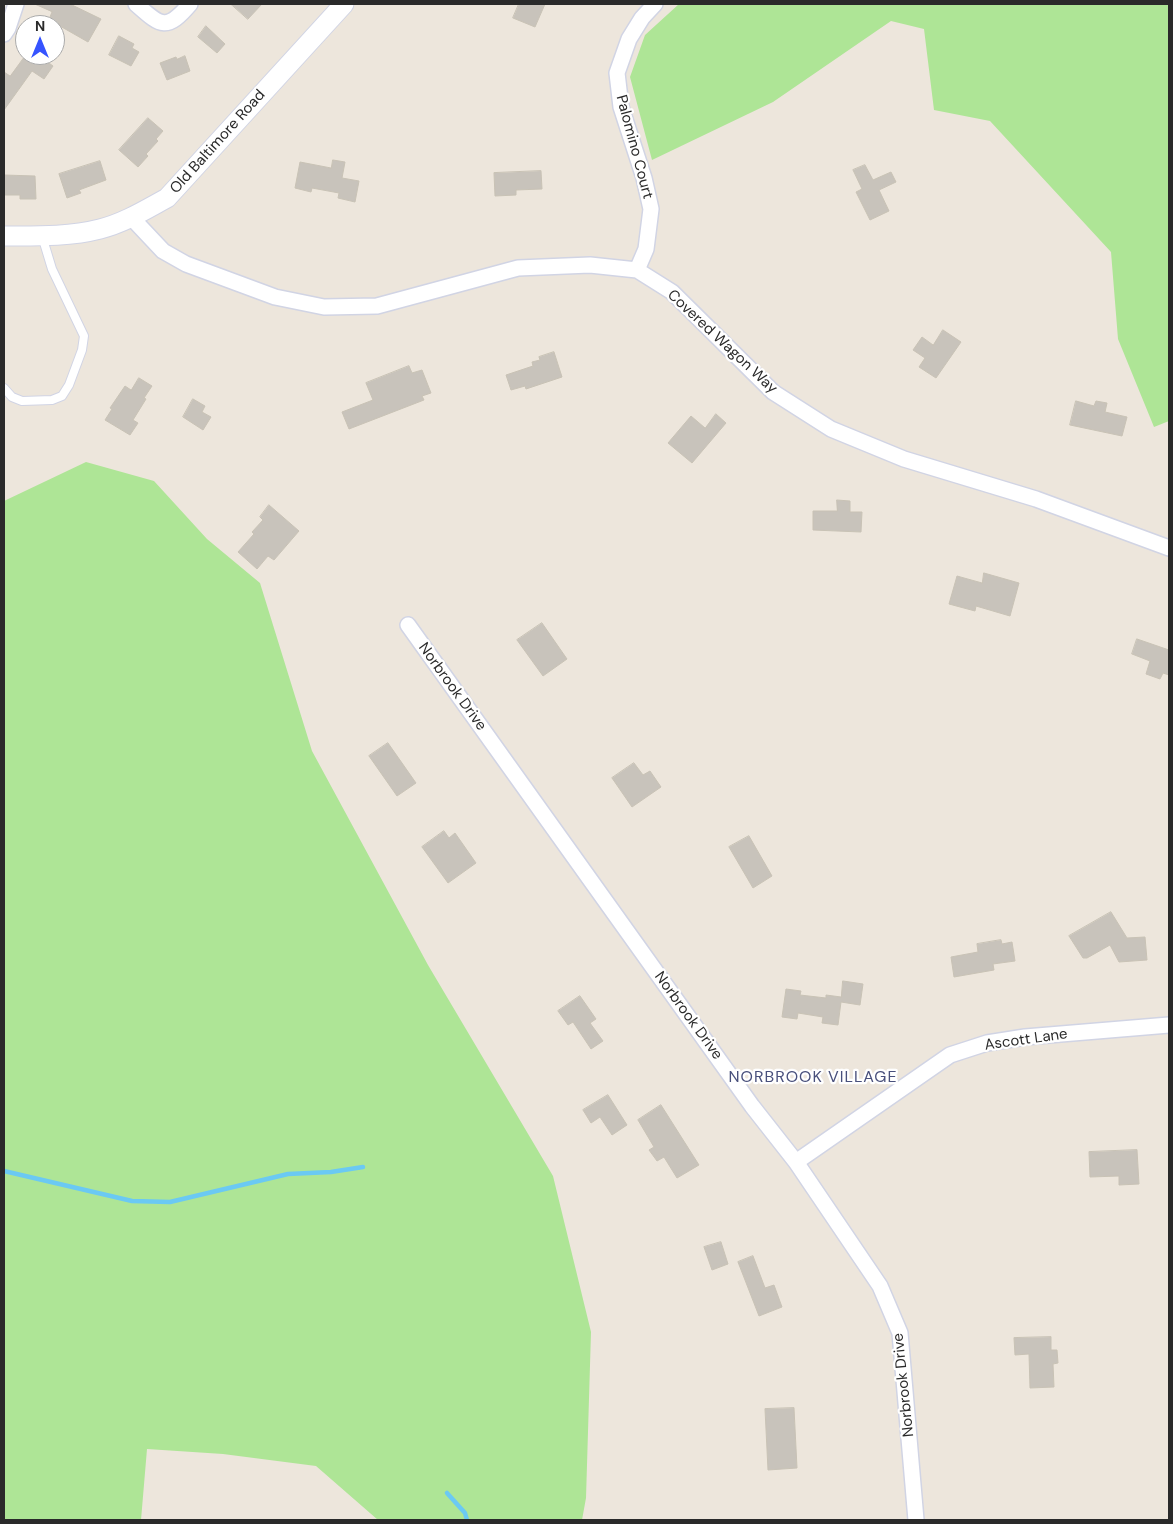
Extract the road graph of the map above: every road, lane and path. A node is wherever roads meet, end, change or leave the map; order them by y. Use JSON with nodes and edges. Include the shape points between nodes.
{"nodes":[{"id":1,"x":16,"y":4,"type":"edge"},
{"id":2,"x":136,"y":4,"type":"edge"},
{"id":3,"x":190,"y":4,"type":"edge"},
{"id":4,"x":344,"y":4,"type":"edge"},
{"id":5,"x":655,"y":4,"type":"edge"},
{"id":6,"x":4,"y":34,"type":"edge"},
{"id":7,"x":131,"y":217,"type":"junction"},
{"id":8,"x":4,"y":236,"type":"edge"},
{"id":9,"x":42,"y":236,"type":"junction"},
{"id":10,"x":637,"y":270,"type":"junction"},
{"id":11,"x":4,"y":388,"type":"edge"},
{"id":12,"x":1169,"y":548,"type":"edge"},
{"id":13,"x":408,"y":625,"type":"dead end"},
{"id":14,"x":1169,"y":1025,"type":"edge"},
{"id":15,"x":796,"y":1162,"type":"junction"},
{"id":16,"x":916,"y":1520,"type":"edge"}],
"edges":[{"from":1,"to":6,"type":"street"},
{"from":2,"to":3,"type":"street","via":[[155,21],[165,23]]},
{"from":4,"to":7,"type":"street","name":"Old Baltimore Road","via":[[167,198]]},
{"from":5,"to":10,"type":"street","name":"Palomino Court","via":[[629,39],[616,73],[621,108],[651,209],[646,249]]},
{"from":7,"to":9,"type":"street","name":"Old Baltimore Road","via":[[100,229]]},
{"from":7,"to":10,"type":"street","name":"Covered Wagon Way","via":[[163,251],[186,264],[275,298],[324,307],[377,306],[518,268],[590,265]]},
{"from":8,"to":9,"type":"street","name":"Old Baltimore Road"},
{"from":9,"to":11,"type":"lane","via":[[52,269],[84,336],[82,350],[62,396],[52,400],[22,401],[12,397]]},
{"from":10,"to":12,"type":"street","name":"Covered Wagon Way","via":[[672,292],[773,392],[831,429],[904,459],[1036,499]]},
{"from":13,"to":15,"type":"street","name":"Norbrook Drive","via":[[752,1106]]},
{"from":14,"to":15,"type":"street","name":"Ascott Lane","via":[[1025,1037],[988,1043],[950,1055]]},
{"from":15,"to":16,"type":"street","name":"Norbrook Drive","via":[[880,1286],[900,1332]]}]}
